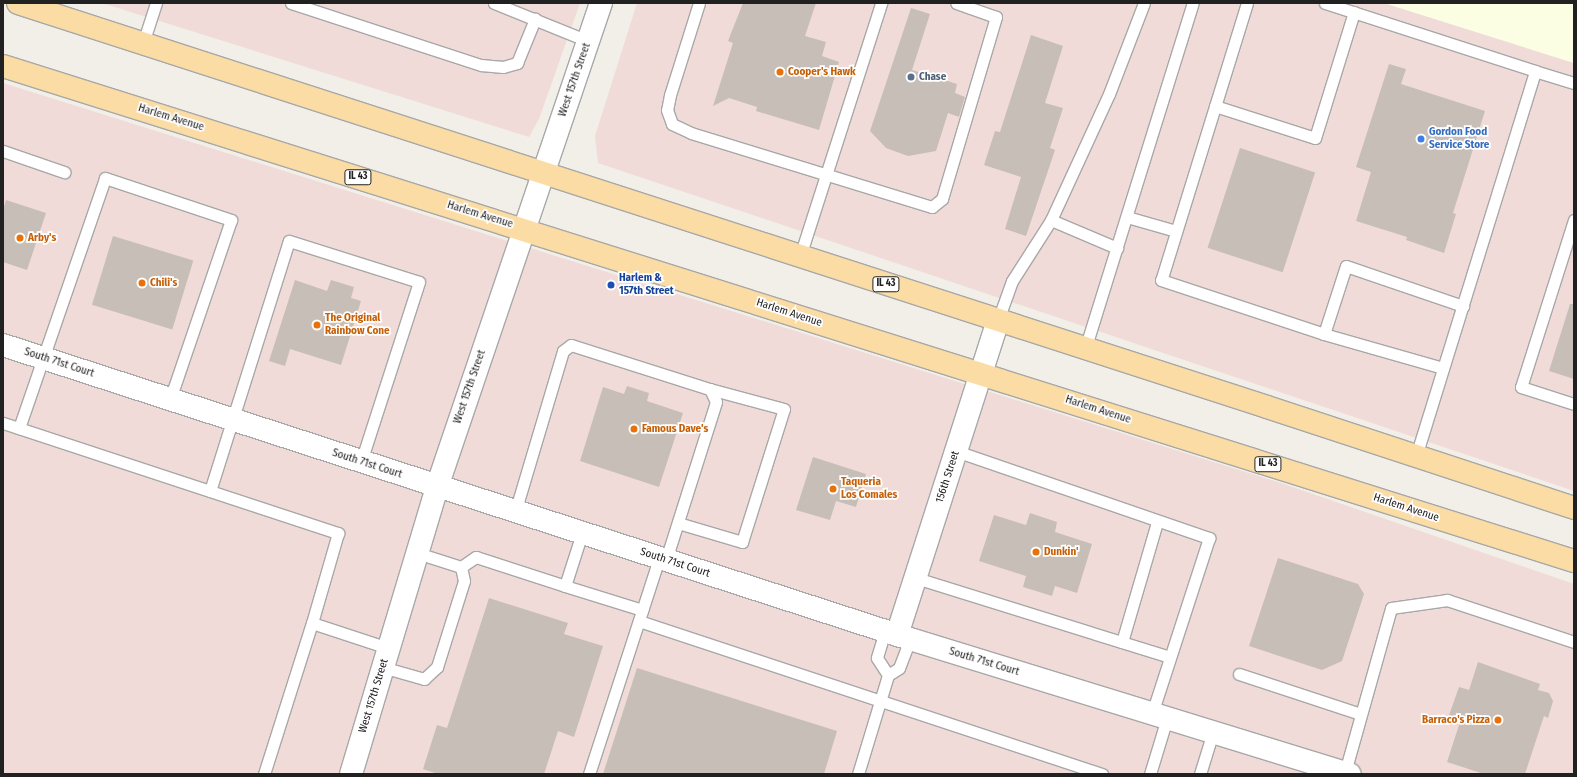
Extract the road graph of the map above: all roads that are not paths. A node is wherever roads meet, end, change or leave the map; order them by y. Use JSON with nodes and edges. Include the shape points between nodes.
{"nodes":[{"id":1,"x":18,"y":3,"type":"edge"},
{"id":2,"x":156,"y":3,"type":"edge"},
{"id":3,"x":291,"y":3,"type":"edge"},
{"id":4,"x":494,"y":3,"type":"edge"},
{"id":5,"x":601,"y":3,"type":"edge"},
{"id":6,"x":699,"y":3,"type":"edge"},
{"id":7,"x":881,"y":3,"type":"edge"},
{"id":8,"x":956,"y":3,"type":"edge"},
{"id":9,"x":1144,"y":3,"type":"edge"},
{"id":10,"x":1193,"y":3,"type":"edge"},
{"id":11,"x":1247,"y":3,"type":"edge"},
{"id":12,"x":1331,"y":4,"type":"edge"},
{"id":13,"x":1354,"y":12,"type":"junction"},
{"id":14,"x":536,"y":19,"type":"junction"},
{"id":15,"x":588,"y":41,"type":"junction"},
{"id":16,"x":143,"y":43,"type":"junction"},
{"id":17,"x":3,"y":66,"type":"edge"},
{"id":18,"x":1535,"y":71,"type":"junction"},
{"id":19,"x":1574,"y":83,"type":"edge"},
{"id":20,"x":1215,"y":106,"type":"junction"},
{"id":21,"x":3,"y":151,"type":"edge"},
{"id":22,"x":64,"y":172,"type":"dead end"},
{"id":23,"x":544,"y":173,"type":"junction"},
{"id":24,"x":826,"y":176,"type":"junction"},
{"id":25,"x":1127,"y":217,"type":"junction"},
{"id":26,"x":1051,"y":220,"type":"junction"},
{"id":27,"x":1574,"y":220,"type":"edge"},
{"id":28,"x":524,"y":229,"type":"junction"},
{"id":29,"x":1176,"y":231,"type":"junction"},
{"id":30,"x":1117,"y":248,"type":"junction"},
{"id":31,"x":800,"y":256,"type":"junction"},
{"id":32,"x":1462,"y":306,"type":"junction"},
{"id":33,"x":998,"y":320,"type":"junction"},
{"id":34,"x":1324,"y":334,"type":"junction"},
{"id":35,"x":3,"y":345,"type":"edge"},
{"id":36,"x":1086,"y":349,"type":"junction"},
{"id":37,"x":44,"y":358,"type":"junction"},
{"id":38,"x":1443,"y":368,"type":"junction"},
{"id":39,"x":981,"y":374,"type":"junction"},
{"id":40,"x":710,"y":389,"type":"junction"},
{"id":41,"x":170,"y":400,"type":"junction"},
{"id":42,"x":1574,"y":404,"type":"edge"},
{"id":43,"x":231,"y":419,"type":"junction"},
{"id":44,"x":3,"y":423,"type":"edge"},
{"id":45,"x":19,"y":428,"type":"junction"},
{"id":46,"x":956,"y":451,"type":"junction"},
{"id":47,"x":1416,"y":456,"type":"junction"},
{"id":48,"x":361,"y":462,"type":"junction"},
{"id":49,"x":437,"y":486,"type":"junction"},
{"id":50,"x":210,"y":491,"type":"junction"},
{"id":51,"x":1574,"y":508,"type":"edge"},
{"id":52,"x":515,"y":512,"type":"junction"},
{"id":53,"x":1157,"y":522,"type":"junction"},
{"id":54,"x":678,"y":523,"type":"junction"},
{"id":55,"x":582,"y":533,"type":"junction"},
{"id":56,"x":417,"y":553,"type":"junction"},
{"id":57,"x":662,"y":559,"type":"junction"},
{"id":58,"x":1574,"y":561,"type":"edge"},
{"id":59,"x":461,"y":567,"type":"junction"},
{"id":60,"x":916,"y":578,"type":"junction"},
{"id":61,"x":565,"y":586,"type":"junction"},
{"id":62,"x":640,"y":615,"type":"junction"},
{"id":63,"x":312,"y":623,"type":"junction"},
{"id":64,"x":898,"y":635,"type":"junction"},
{"id":65,"x":1122,"y":642,"type":"junction"},
{"id":66,"x":1574,"y":642,"type":"edge"},
{"id":67,"x":1170,"y":657,"type":"junction"},
{"id":68,"x":385,"y":658,"type":"junction"},
{"id":69,"x":1239,"y":674,"type":"dead end"},
{"id":70,"x":888,"y":675,"type":"junction"},
{"id":71,"x":881,"y":700,"type":"junction"},
{"id":72,"x":1361,"y":714,"type":"junction"},
{"id":73,"x":1159,"y":715,"type":"junction"},
{"id":74,"x":1213,"y":732,"type":"junction"},
{"id":75,"x":1347,"y":773,"type":"edge"},
{"id":76,"x":264,"y":774,"type":"edge"},
{"id":77,"x":351,"y":774,"type":"edge"},
{"id":78,"x":589,"y":774,"type":"edge"},
{"id":79,"x":858,"y":774,"type":"edge"},
{"id":80,"x":1102,"y":774,"type":"edge"},
{"id":81,"x":1150,"y":774,"type":"edge"},
{"id":82,"x":1200,"y":774,"type":"edge"}],
"edges":[{"from":1,"to":16,"type":"main road","number":"IL 43"},
{"from":2,"to":16,"type":"lane"},
{"from":3,"to":14,"type":"lane","via":[[481,65],[503,67],[517,62]]},
{"from":4,"to":14,"type":"lane"},
{"from":5,"to":15,"type":"street","name":"West 157th Street"},
{"from":6,"to":24,"type":"lane","via":[[670,95],[667,110],[672,124],[690,133]]},
{"from":7,"to":24,"type":"lane"},
{"from":8,"to":24,"type":"lane","via":[[996,17],[942,199],[932,207]]},
{"from":9,"to":26,"type":"lane","via":[[1109,94]]},
{"from":10,"to":25,"type":"lane"},
{"from":11,"to":20,"type":"lane"},
{"from":12,"to":13,"type":"lane"},
{"from":13,"to":18,"type":"lane"},
{"from":13,"to":20,"type":"lane","via":[[1315,138]]},
{"from":14,"to":15,"type":"lane","via":[[559,31]]},
{"from":15,"to":23,"type":"street","name":"West 157th Street"},
{"from":16,"to":23,"type":"main road","number":"IL 43"},
{"from":17,"to":28,"type":"main road","name":"Harlem Avenue","number":"IL 43"},
{"from":18,"to":19,"type":"lane"},
{"from":18,"to":32,"type":"lane"},
{"from":20,"to":29,"type":"lane"},
{"from":21,"to":22,"type":"lane"},
{"from":23,"to":28,"type":"street","name":"West 157th Street"},
{"from":23,"to":31,"type":"main road","number":"IL 43"},
{"from":24,"to":31,"type":"lane"},
{"from":25,"to":29,"type":"lane"},
{"from":25,"to":30,"type":"lane"},
{"from":26,"to":30,"type":"lane"},
{"from":26,"to":33,"type":"lane","via":[[1012,280]]},
{"from":27,"to":42,"type":"lane","via":[[1521,387]]},
{"from":28,"to":39,"type":"main road","name":"Harlem Avenue","number":"IL 43"},
{"from":28,"to":49,"type":"street","name":"West 157th Street"},
{"from":29,"to":34,"type":"lane","via":[[1161,280]]},
{"from":30,"to":36,"type":"lane"},
{"from":31,"to":33,"type":"main road","number":"IL 43"},
{"from":32,"to":34,"type":"lane","via":[[1346,266]]},
{"from":32,"to":38,"type":"lane"},
{"from":33,"to":36,"type":"main road","number":"IL 43"},
{"from":33,"to":39,"type":"street","name":"156th Street"},
{"from":34,"to":38,"type":"lane"},
{"from":35,"to":37,"type":"street","name":"South 71st Court"},
{"from":36,"to":47,"type":"main road","number":"IL 43"},
{"from":37,"to":41,"type":"street","name":"South 71st Court"},
{"from":37,"to":41,"type":"lane","via":[[105,178],[231,220]]},
{"from":37,"to":45,"type":"lane"},
{"from":38,"to":47,"type":"lane"},
{"from":39,"to":46,"type":"street","name":"156th Street"},
{"from":39,"to":58,"type":"main road","name":"Harlem Avenue","number":"IL 43"},
{"from":40,"to":52,"type":"lane","via":[[571,345],[563,351]]},
{"from":40,"to":54,"type":"lane","via":[[716,402]]},
{"from":40,"to":54,"type":"lane","via":[[784,410],[742,542]]},
{"from":41,"to":43,"type":"street","name":"South 71st Court"},
{"from":43,"to":48,"type":"street","name":"South 71st Court"},
{"from":43,"to":48,"type":"lane","via":[[289,241],[419,282]]},
{"from":43,"to":50,"type":"lane"},
{"from":44,"to":45,"type":"lane"},
{"from":45,"to":50,"type":"lane"},
{"from":46,"to":53,"type":"lane"},
{"from":46,"to":60,"type":"street","name":"156th Street"},
{"from":47,"to":51,"type":"main road","number":"IL 43"},
{"from":48,"to":49,"type":"street","name":"South 71st Court"},
{"from":49,"to":52,"type":"street","name":"South 71st Court"},
{"from":49,"to":56,"type":"street","name":"West 157th Street"},
{"from":50,"to":63,"type":"lane","via":[[338,533]]},
{"from":52,"to":55,"type":"street","name":"South 71st Court"},
{"from":53,"to":65,"type":"lane"},
{"from":53,"to":67,"type":"lane","via":[[1210,538]]},
{"from":54,"to":57,"type":"lane"},
{"from":55,"to":57,"type":"street","name":"South 71st Court"},
{"from":55,"to":61,"type":"lane"},
{"from":56,"to":59,"type":"lane"},
{"from":56,"to":68,"type":"street","name":"West 157th Street"},
{"from":57,"to":62,"type":"lane"},
{"from":57,"to":64,"type":"street","name":"South 71st Court"},
{"from":59,"to":61,"type":"lane","via":[[476,557]]},
{"from":59,"to":68,"type":"lane","via":[[464,581],[437,667],[424,679]]},
{"from":60,"to":64,"type":"street","name":"156th Street"},
{"from":60,"to":65,"type":"lane"},
{"from":61,"to":62,"type":"lane"},
{"from":62,"to":71,"type":"lane"},
{"from":62,"to":78,"type":"lane"},
{"from":63,"to":68,"type":"lane"},
{"from":63,"to":76,"type":"lane"},
{"from":64,"to":70,"type":"lane","via":[[900,668]]},
{"from":64,"to":70,"type":"lane","via":[[877,658]]},
{"from":64,"to":73,"type":"street","name":"South 71st Court"},
{"from":65,"to":67,"type":"lane"},
{"from":66,"to":72,"type":"lane","via":[[1447,600],[1391,608]]},
{"from":67,"to":73,"type":"lane"},
{"from":68,"to":77,"type":"street","name":"West 157th Street"},
{"from":69,"to":72,"type":"lane"},
{"from":70,"to":71,"type":"lane"},
{"from":71,"to":79,"type":"lane"},
{"from":71,"to":80,"type":"lane"},
{"from":72,"to":75,"type":"lane"},
{"from":73,"to":74,"type":"street","name":"South 71st Court"},
{"from":73,"to":81,"type":"lane"},
{"from":74,"to":75,"type":"street","name":"South 71st Court"},
{"from":74,"to":82,"type":"lane"}]}
